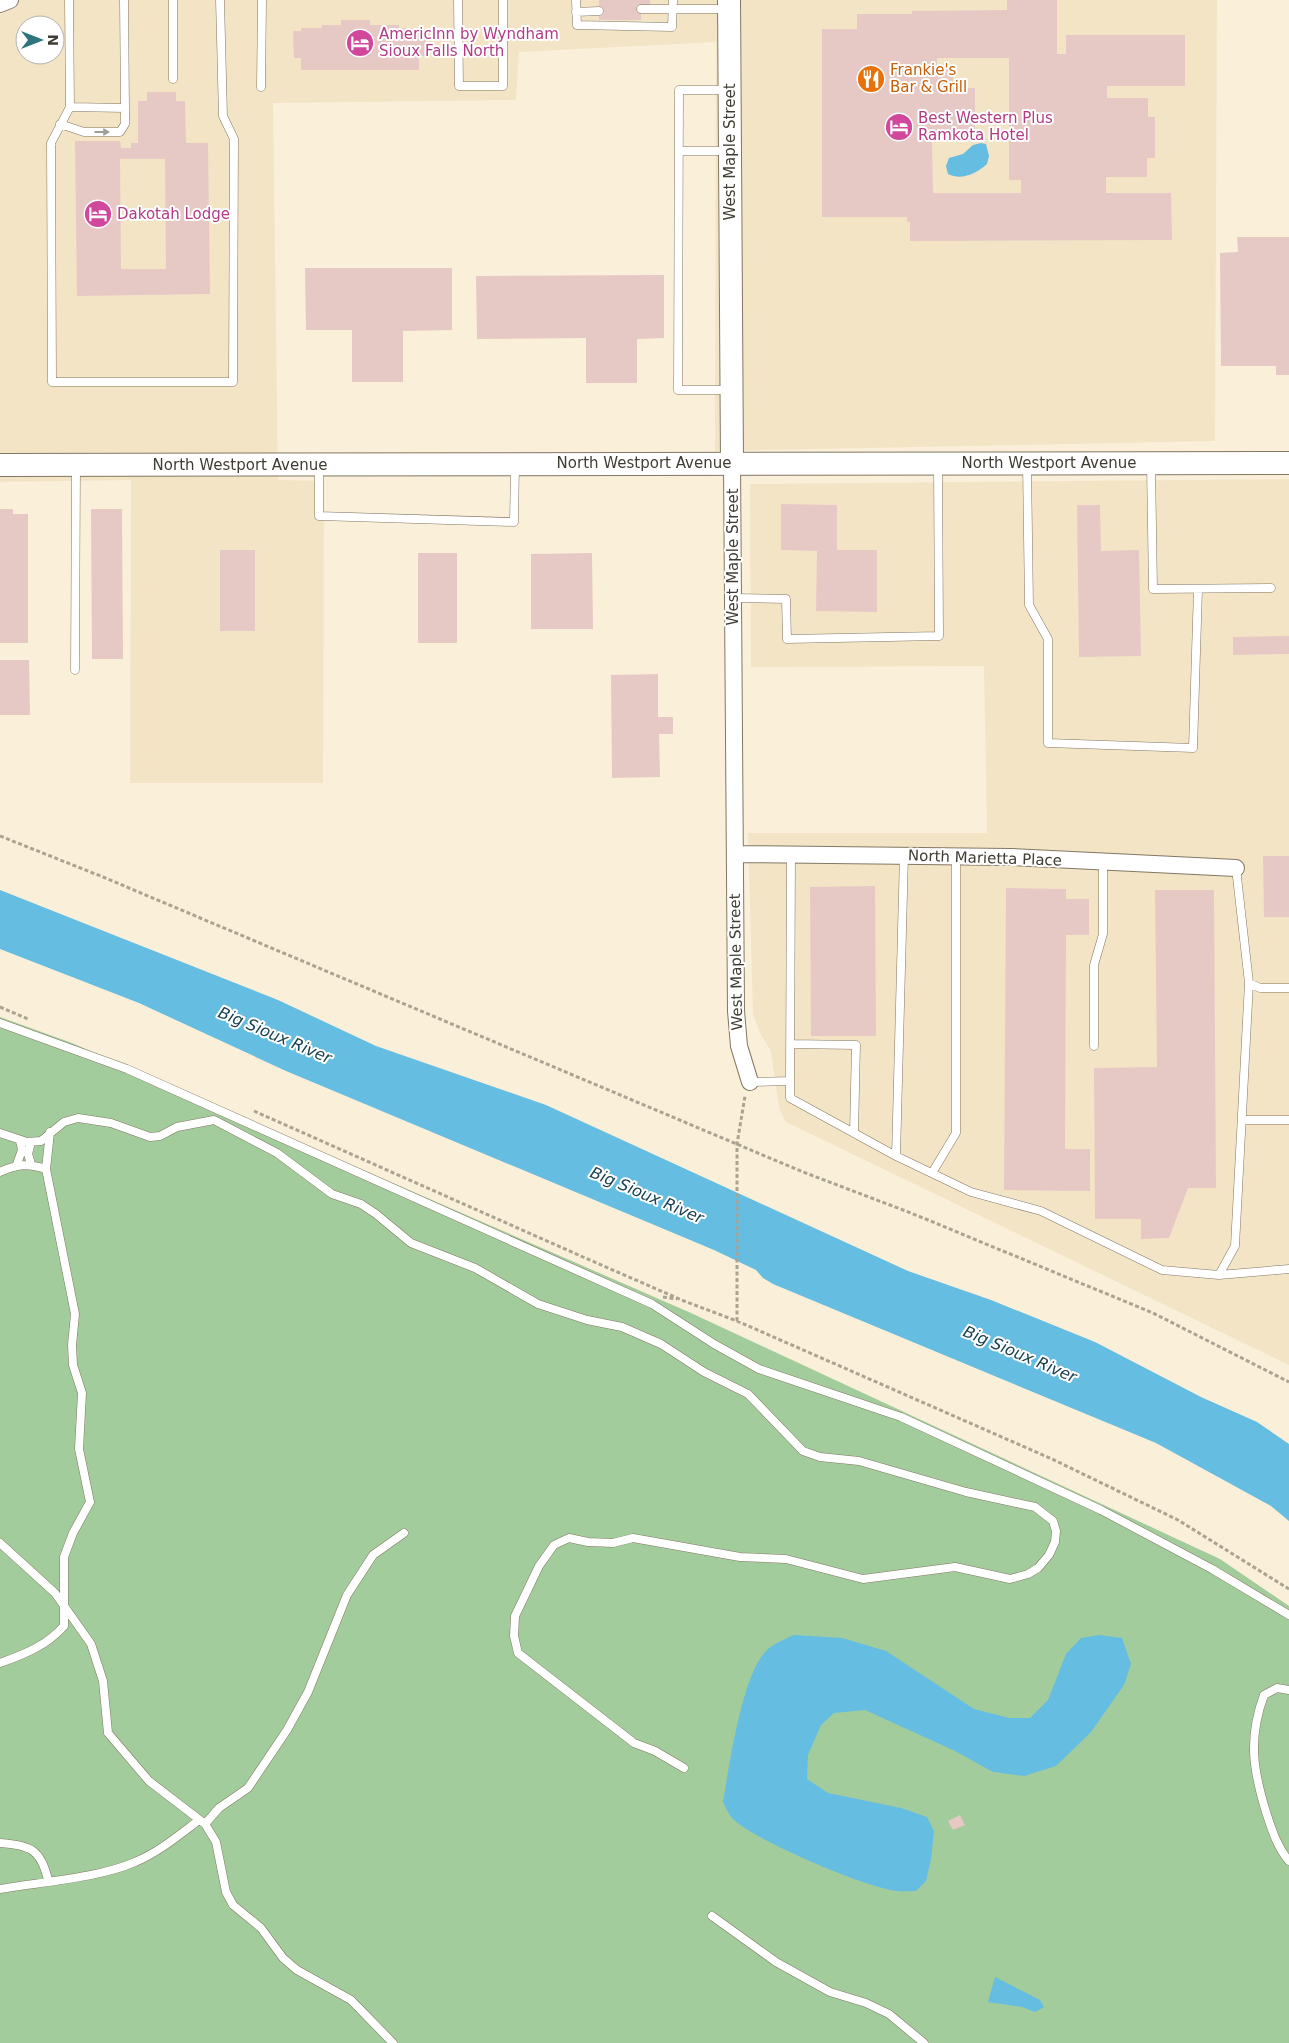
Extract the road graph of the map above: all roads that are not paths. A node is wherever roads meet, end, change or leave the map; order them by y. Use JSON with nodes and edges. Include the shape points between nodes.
{"nodes":[{"id":1,"x":10,"y":0,"type":"edge"},
{"id":2,"x":69,"y":0,"type":"edge"},
{"id":3,"x":124,"y":0,"type":"edge"},
{"id":4,"x":173,"y":0,"type":"edge"},
{"id":5,"x":220,"y":0,"type":"edge"},
{"id":6,"x":262,"y":0,"type":"edge"},
{"id":7,"x":458,"y":0,"type":"edge"},
{"id":8,"x":502,"y":0,"type":"edge"},
{"id":9,"x":576,"y":0,"type":"edge"},
{"id":10,"x":0,"y":4,"type":"edge"},
{"id":11,"x":673,"y":4,"type":"edge"},
{"id":12,"x":729,"y":5,"type":"edge"},
{"id":13,"x":641,"y":9,"type":"dead end"},
{"id":14,"x":599,"y":11,"type":"dead end"},
{"id":15,"x":576,"y":12,"type":"junction"},
{"id":16,"x":173,"y":79,"type":"dead end"},
{"id":17,"x":261,"y":87,"type":"dead end"},
{"id":18,"x":730,"y":90,"type":"junction"},
{"id":19,"x":70,"y":107,"type":"junction"},
{"id":20,"x":125,"y":108,"type":"junction"},
{"id":21,"x":60,"y":124,"type":"junction"},
{"id":22,"x":679,"y":151,"type":"junction"},
{"id":23,"x":730,"y":151,"type":"junction"},
{"id":24,"x":732,"y":390,"type":"junction"},
{"id":25,"x":732,"y":463,"type":"junction"},
{"id":26,"x":938,"y":463,"type":"junction"},
{"id":27,"x":1027,"y":463,"type":"junction"},
{"id":28,"x":1151,"y":463,"type":"junction"},
{"id":29,"x":1289,"y":463,"type":"edge"},
{"id":30,"x":319,"y":464,"type":"junction"},
{"id":31,"x":515,"y":464,"type":"junction"},
{"id":32,"x":0,"y":465,"type":"edge"},
{"id":33,"x":76,"y":465,"type":"junction"},
{"id":34,"x":1271,"y":588,"type":"dead end"},
{"id":35,"x":1198,"y":589,"type":"junction"},
{"id":36,"x":733,"y":598,"type":"junction"},
{"id":37,"x":75,"y":670,"type":"dead end"},
{"id":38,"x":735,"y":854,"type":"junction"},
{"id":39,"x":791,"y":854,"type":"junction"},
{"id":40,"x":904,"y":855,"type":"junction"},
{"id":41,"x":956,"y":856,"type":"junction"},
{"id":42,"x":1103,"y":862,"type":"junction"},
{"id":43,"x":1236,"y":868,"type":"joint"},
{"id":44,"x":1249,"y":983,"type":"junction"},
{"id":45,"x":1289,"y":988,"type":"edge"},
{"id":46,"x":0,"y":1023,"type":"edge"},
{"id":47,"x":790,"y":1044,"type":"junction"},
{"id":48,"x":1094,"y":1046,"type":"dead end"},
{"id":49,"x":790,"y":1081,"type":"junction"},
{"id":50,"x":750,"y":1082,"type":"joint"},
{"id":51,"x":1242,"y":1120,"type":"junction"},
{"id":52,"x":1289,"y":1120,"type":"edge"},
{"id":53,"x":50,"y":1132,"type":"junction"},
{"id":54,"x":0,"y":1133,"type":"edge"},
{"id":55,"x":854,"y":1133,"type":"junction"},
{"id":56,"x":20,"y":1140,"type":"junction"},
{"id":57,"x":31,"y":1142,"type":"junction"},
{"id":58,"x":896,"y":1156,"type":"junction"},
{"id":59,"x":18,"y":1164,"type":"junction"},
{"id":60,"x":32,"y":1164,"type":"junction"},
{"id":61,"x":46,"y":1169,"type":"junction"},
{"id":62,"x":0,"y":1172,"type":"edge"},
{"id":63,"x":932,"y":1173,"type":"junction"},
{"id":64,"x":1289,"y":1269,"type":"edge"},
{"id":65,"x":1219,"y":1275,"type":"junction"},
{"id":66,"x":404,"y":1533,"type":"dead end"},
{"id":67,"x":0,"y":1543,"type":"edge"},
{"id":68,"x":64,"y":1605,"type":"junction"},
{"id":69,"x":1289,"y":1615,"type":"edge"},
{"id":70,"x":0,"y":1663,"type":"edge"},
{"id":71,"x":1289,"y":1690,"type":"edge"},
{"id":72,"x":684,"y":1768,"type":"dead end"},
{"id":73,"x":202,"y":1822,"type":"junction"},
{"id":74,"x":0,"y":1843,"type":"edge"},
{"id":75,"x":1289,"y":1861,"type":"edge"},
{"id":76,"x":48,"y":1880,"type":"junction"},
{"id":77,"x":0,"y":1889,"type":"edge"},
{"id":78,"x":712,"y":1916,"type":"dead end"},
{"id":79,"x":393,"y":2043,"type":"edge"},
{"id":80,"x":924,"y":2043,"type":"edge"}],
"edges":[{"from":1,"to":10,"type":"street"},
{"from":2,"to":19,"type":"lane"},
{"from":3,"to":20,"type":"lane"},
{"from":4,"to":16,"type":"lane"},
{"from":5,"to":21,"type":"lane","via":[[223,116],[234,139],[233,382],[52,382],[51,143]]},
{"from":6,"to":17,"type":"lane"},
{"from":7,"to":8,"type":"lane","via":[[459,86],[503,86]]},
{"from":9,"to":15,"type":"lane"},
{"from":11,"to":12,"type":"lane"},
{"from":11,"to":13,"type":"lane"},
{"from":11,"to":15,"type":"lane","via":[[672,27],[577,25]]},
{"from":12,"to":18,"type":"main road","name":"West Maple Street"},
{"from":14,"to":15,"type":"lane"},
{"from":18,"to":22,"type":"lane","via":[[679,90]]},
{"from":18,"to":23,"type":"main road","name":"West Maple Street"},
{"from":19,"to":20,"type":"lane"},
{"from":19,"to":21,"type":"lane"},
{"from":21,"to":20,"type":"lane","one_way":true,"via":[[84,132],[120,132],[125,124]]},
{"from":22,"to":23,"type":"lane"},
{"from":22,"to":24,"type":"lane","via":[[678,390]]},
{"from":23,"to":24,"type":"main road","name":"West Maple Street"},
{"from":24,"to":25,"type":"main road","name":"West Maple Street"},
{"from":25,"to":26,"type":"main road","name":"North Westport Avenue"},
{"from":25,"to":31,"type":"main road","name":"North Westport Avenue"},
{"from":25,"to":36,"type":"street","name":"West Maple Street"},
{"from":26,"to":27,"type":"main road","name":"North Westport Avenue"},
{"from":26,"to":36,"type":"lane","via":[[939,636],[787,639],[786,599]]},
{"from":27,"to":28,"type":"main road","name":"North Westport Avenue"},
{"from":27,"to":35,"type":"lane","via":[[1029,605],[1048,639],[1048,743],[1193,748]]},
{"from":28,"to":29,"type":"main road","name":"North Westport Avenue"},
{"from":28,"to":35,"type":"lane","via":[[1154,589]]},
{"from":30,"to":31,"type":"main road","name":"North Westport Avenue"},
{"from":30,"to":31,"type":"lane","via":[[319,516],[514,522]]},
{"from":30,"to":33,"type":"main road","name":"North Westport Avenue"},
{"from":32,"to":33,"type":"main road","name":"North Westport Avenue"},
{"from":33,"to":37,"type":"lane"},
{"from":34,"to":35,"type":"lane"},
{"from":36,"to":38,"type":"street","name":"West Maple Street"},
{"from":38,"to":39,"type":"street","name":"North Marietta Place"},
{"from":38,"to":50,"type":"street","name":"West Maple Street","via":[[737,1030]]},
{"from":39,"to":40,"type":"street","name":"North Marietta Place"},
{"from":39,"to":47,"type":"lane"},
{"from":40,"to":41,"type":"street","name":"North Marietta Place"},
{"from":40,"to":58,"type":"lane"},
{"from":41,"to":42,"type":"street","name":"North Marietta Place"},
{"from":41,"to":63,"type":"lane","via":[[956,1133]]},
{"from":42,"to":43,"type":"street","name":"North Marietta Place"},
{"from":42,"to":48,"type":"lane","via":[[1103,934],[1094,965]]},
{"from":43,"to":44,"type":"lane"},
{"from":44,"to":45,"type":"lane","via":[[1260,988]]},
{"from":44,"to":51,"type":"lane"},
{"from":46,"to":69,"type":"lane","via":[[127,1069],[652,1304],[759,1369],[901,1417],[989,1457],[1110,1515],[1212,1569]]},
{"from":47,"to":49,"type":"lane"},
{"from":47,"to":55,"type":"lane","via":[[856,1045]]},
{"from":49,"to":50,"type":"lane"},
{"from":49,"to":55,"type":"lane","via":[[790,1098]]},
{"from":51,"to":52,"type":"lane"},
{"from":51,"to":65,"type":"lane","via":[[1235,1246]]},
{"from":53,"to":57,"type":"lane","via":[[41,1141]]},
{"from":53,"to":61,"type":"lane"},
{"from":53,"to":72,"type":"lane","via":[[64,1122],[78,1118],[111,1124],[150,1137],[160,1136],[177,1127],[214,1120],[277,1153],[332,1194],[361,1204],[411,1243],[475,1268],[538,1304],[622,1327],[661,1344],[704,1372],[748,1394],[804,1451],[820,1457],[859,1461],[966,1492],[1035,1507],[1053,1522],[1055,1542],[1049,1555],[1038,1568],[1010,1579],[955,1568],[863,1579],[786,1559],[740,1557],[633,1538],[613,1543],[569,1538],[554,1545],[515,1616],[514,1636],[518,1653],[634,1743]]},
{"from":54,"to":56,"type":"lane"},
{"from":55,"to":58,"type":"lane"},
{"from":56,"to":57,"type":"lane"},
{"from":56,"to":59,"type":"lane","via":[[22,1150]]},
{"from":57,"to":60,"type":"lane","via":[[28,1154]]},
{"from":58,"to":63,"type":"lane"},
{"from":59,"to":60,"type":"lane"},
{"from":59,"to":62,"type":"lane"},
{"from":60,"to":61,"type":"lane"},
{"from":61,"to":68,"type":"lane","via":[[75,1314],[73,1365],[82,1393],[79,1449],[90,1502],[64,1557]]},
{"from":63,"to":65,"type":"lane","via":[[971,1192],[1041,1212],[1162,1270]]},
{"from":64,"to":65,"type":"lane"},
{"from":66,"to":73,"type":"lane","via":[[374,1555],[348,1595],[308,1692],[248,1788]]},
{"from":67,"to":68,"type":"lane"},
{"from":68,"to":70,"type":"lane","via":[[64,1626],[52,1640]]},
{"from":68,"to":73,"type":"lane","via":[[91,1644],[104,1681],[108,1733],[149,1781]]},
{"from":71,"to":75,"type":"lane","via":[[1277,1688],[1264,1695],[1256,1718],[1253,1749],[1256,1778],[1273,1836]]},
{"from":73,"to":76,"type":"lane","via":[[134,1863]]},
{"from":73,"to":79,"type":"lane","via":[[216,1842],[226,1892],[233,1905],[262,1928],[283,1958],[297,1970],[351,2000]]},
{"from":74,"to":76,"type":"lane","via":[[30,1848],[42,1858]]},
{"from":76,"to":77,"type":"lane"},
{"from":78,"to":80,"type":"lane","via":[[776,1962],[830,1992],[889,2014]]}]}
